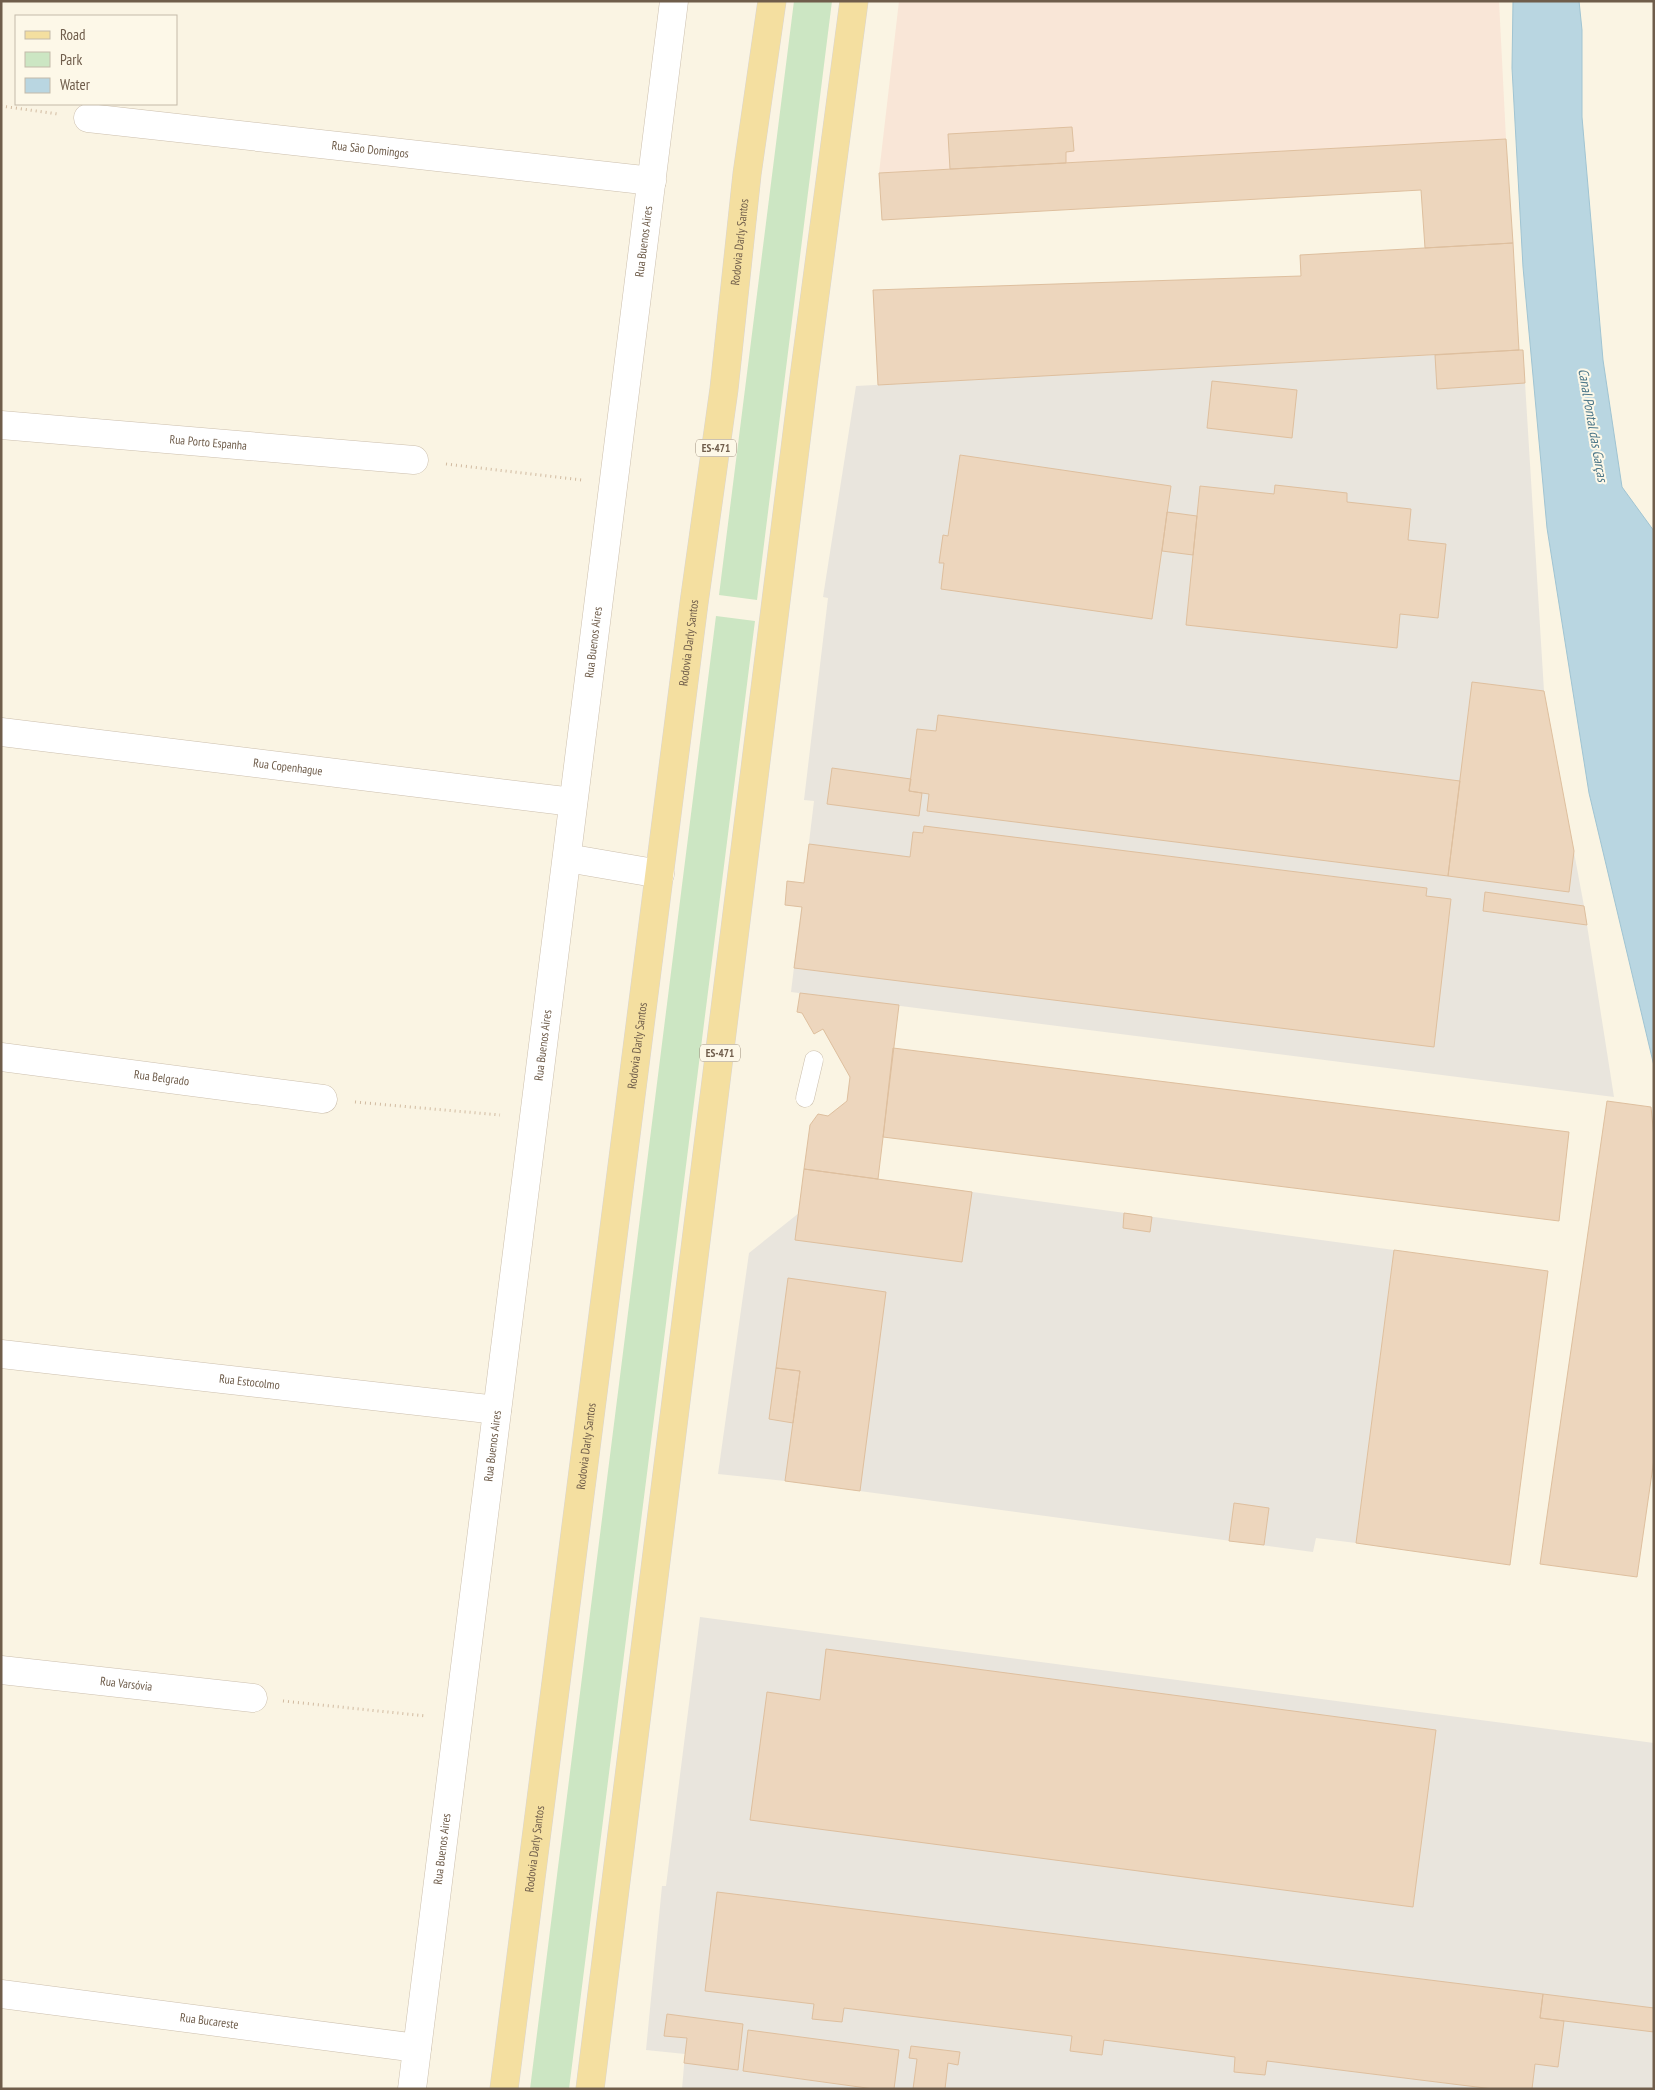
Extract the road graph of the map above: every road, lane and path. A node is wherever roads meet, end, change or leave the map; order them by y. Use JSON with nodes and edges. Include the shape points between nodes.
{"nodes":[{"id":1,"x":674,"y":1,"type":"edge"},
{"id":2,"x":772,"y":1,"type":"edge"},
{"id":3,"x":854,"y":1,"type":"edge"},
{"id":4,"x":1,"y":106,"type":"edge"},
{"id":5,"x":88,"y":118,"type":"joint"},
{"id":6,"x":652,"y":180,"type":"junction"},
{"id":7,"x":1,"y":425,"type":"edge"},
{"id":8,"x":414,"y":460,"type":"joint"},
{"id":9,"x":614,"y":484,"type":"junction"},
{"id":10,"x":1,"y":732,"type":"edge"},
{"id":11,"x":573,"y":802,"type":"junction"},
{"id":12,"x":567,"y":858,"type":"junction"},
{"id":13,"x":660,"y":874,"type":"junction"},
{"id":14,"x":1,"y":1057,"type":"edge"},
{"id":15,"x":814,"y":1060,"type":"dead end"},
{"id":16,"x":805,"y":1098,"type":"dead end"},
{"id":17,"x":323,"y":1099,"type":"joint"},
{"id":18,"x":533,"y":1118,"type":"junction"},
{"id":19,"x":1,"y":1354,"type":"edge"},
{"id":20,"x":497,"y":1410,"type":"junction"},
{"id":21,"x":1,"y":1670,"type":"edge"},
{"id":22,"x":253,"y":1698,"type":"joint"},
{"id":23,"x":458,"y":1719,"type":"junction"},
{"id":24,"x":1,"y":1994,"type":"edge"},
{"id":25,"x":417,"y":2048,"type":"junction"},
{"id":26,"x":412,"y":2089,"type":"edge"},
{"id":27,"x":504,"y":2089,"type":"edge"},
{"id":28,"x":590,"y":2089,"type":"edge"}],
"edges":[{"from":1,"to":6,"type":"street","name":"Rua Buenos Aires"},
{"from":2,"to":13,"type":"main road","name":"Rodovia Darly Santos","number":"ES-471","via":[[747,174],[724,389]]},
{"from":3,"to":28,"type":"main road","number":"ES-471"},
{"from":4,"to":5,"type":"path"},
{"from":5,"to":6,"type":"street","name":"Rua São Domingos"},
{"from":6,"to":9,"type":"street","name":"Rua Buenos Aires"},
{"from":7,"to":8,"type":"street","name":"Rua Porto Espanha"},
{"from":8,"to":9,"type":"path"},
{"from":9,"to":11,"type":"street","name":"Rua Buenos Aires"},
{"from":10,"to":11,"type":"street","name":"Rua Copenhague"},
{"from":11,"to":12,"type":"street","name":"Rua Buenos Aires"},
{"from":12,"to":13,"type":"street"},
{"from":12,"to":18,"type":"street","name":"Rua Buenos Aires"},
{"from":13,"to":27,"type":"main road","name":"Rodovia Darly Santos","number":"ES-471"},
{"from":14,"to":17,"type":"street","name":"Rua Belgrado"},
{"from":15,"to":16,"type":"lane"},
{"from":17,"to":18,"type":"path"},
{"from":18,"to":20,"type":"street","name":"Rua Buenos Aires"},
{"from":19,"to":20,"type":"street","name":"Rua Estocolmo"},
{"from":20,"to":23,"type":"street","name":"Rua Buenos Aires"},
{"from":21,"to":22,"type":"street","name":"Rua Varsóvia"},
{"from":22,"to":23,"type":"path"},
{"from":23,"to":25,"type":"street","name":"Rua Buenos Aires"},
{"from":24,"to":25,"type":"street","name":"Rua Bucareste"},
{"from":25,"to":26,"type":"street","name":"Rua Buenos Aires"}]}
